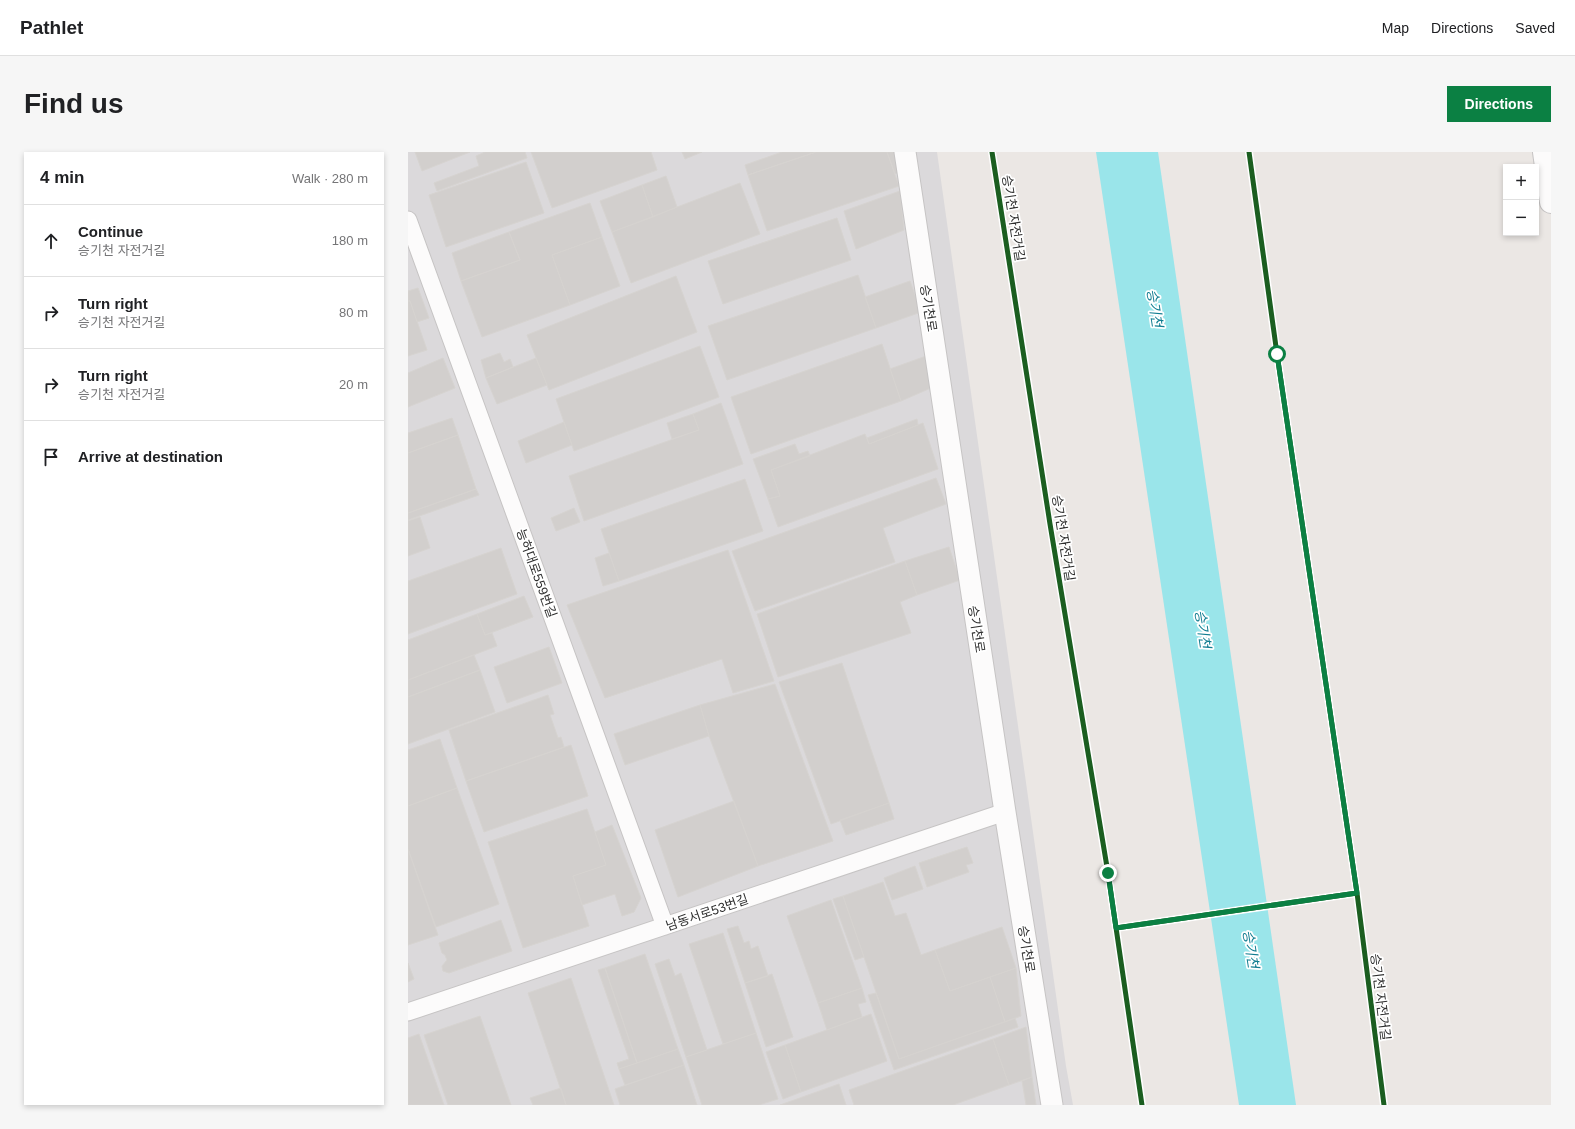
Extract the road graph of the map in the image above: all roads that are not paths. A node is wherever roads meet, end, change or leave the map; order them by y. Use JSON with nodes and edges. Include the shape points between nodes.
{"nodes":[{"id":1,"x":905,"y":152,"type":"edge"},
{"id":2,"x":1544,"y":152,"type":"edge"},
{"id":3,"x":1551,"y":202,"type":"edge"},
{"id":4,"x":408,"y":220,"type":"edge"},
{"id":5,"x":1005,"y":812,"type":"junction"},
{"id":6,"x":665,"y":926,"type":"junction"},
{"id":7,"x":408,"y":1012,"type":"edge"},
{"id":8,"x":1052,"y":1105,"type":"edge"}],
"edges":[{"from":1,"to":5,"type":"street","name":"승기천로"},
{"from":2,"to":3,"type":"main road"},
{"from":4,"to":6,"type":"street","name":"능허대로559번길"},
{"from":5,"to":6,"type":"street","name":"남동서로53번길"},
{"from":5,"to":8,"type":"street","name":"승기천로"},
{"from":6,"to":7,"type":"street","name":"남동서로53번길"}]}
